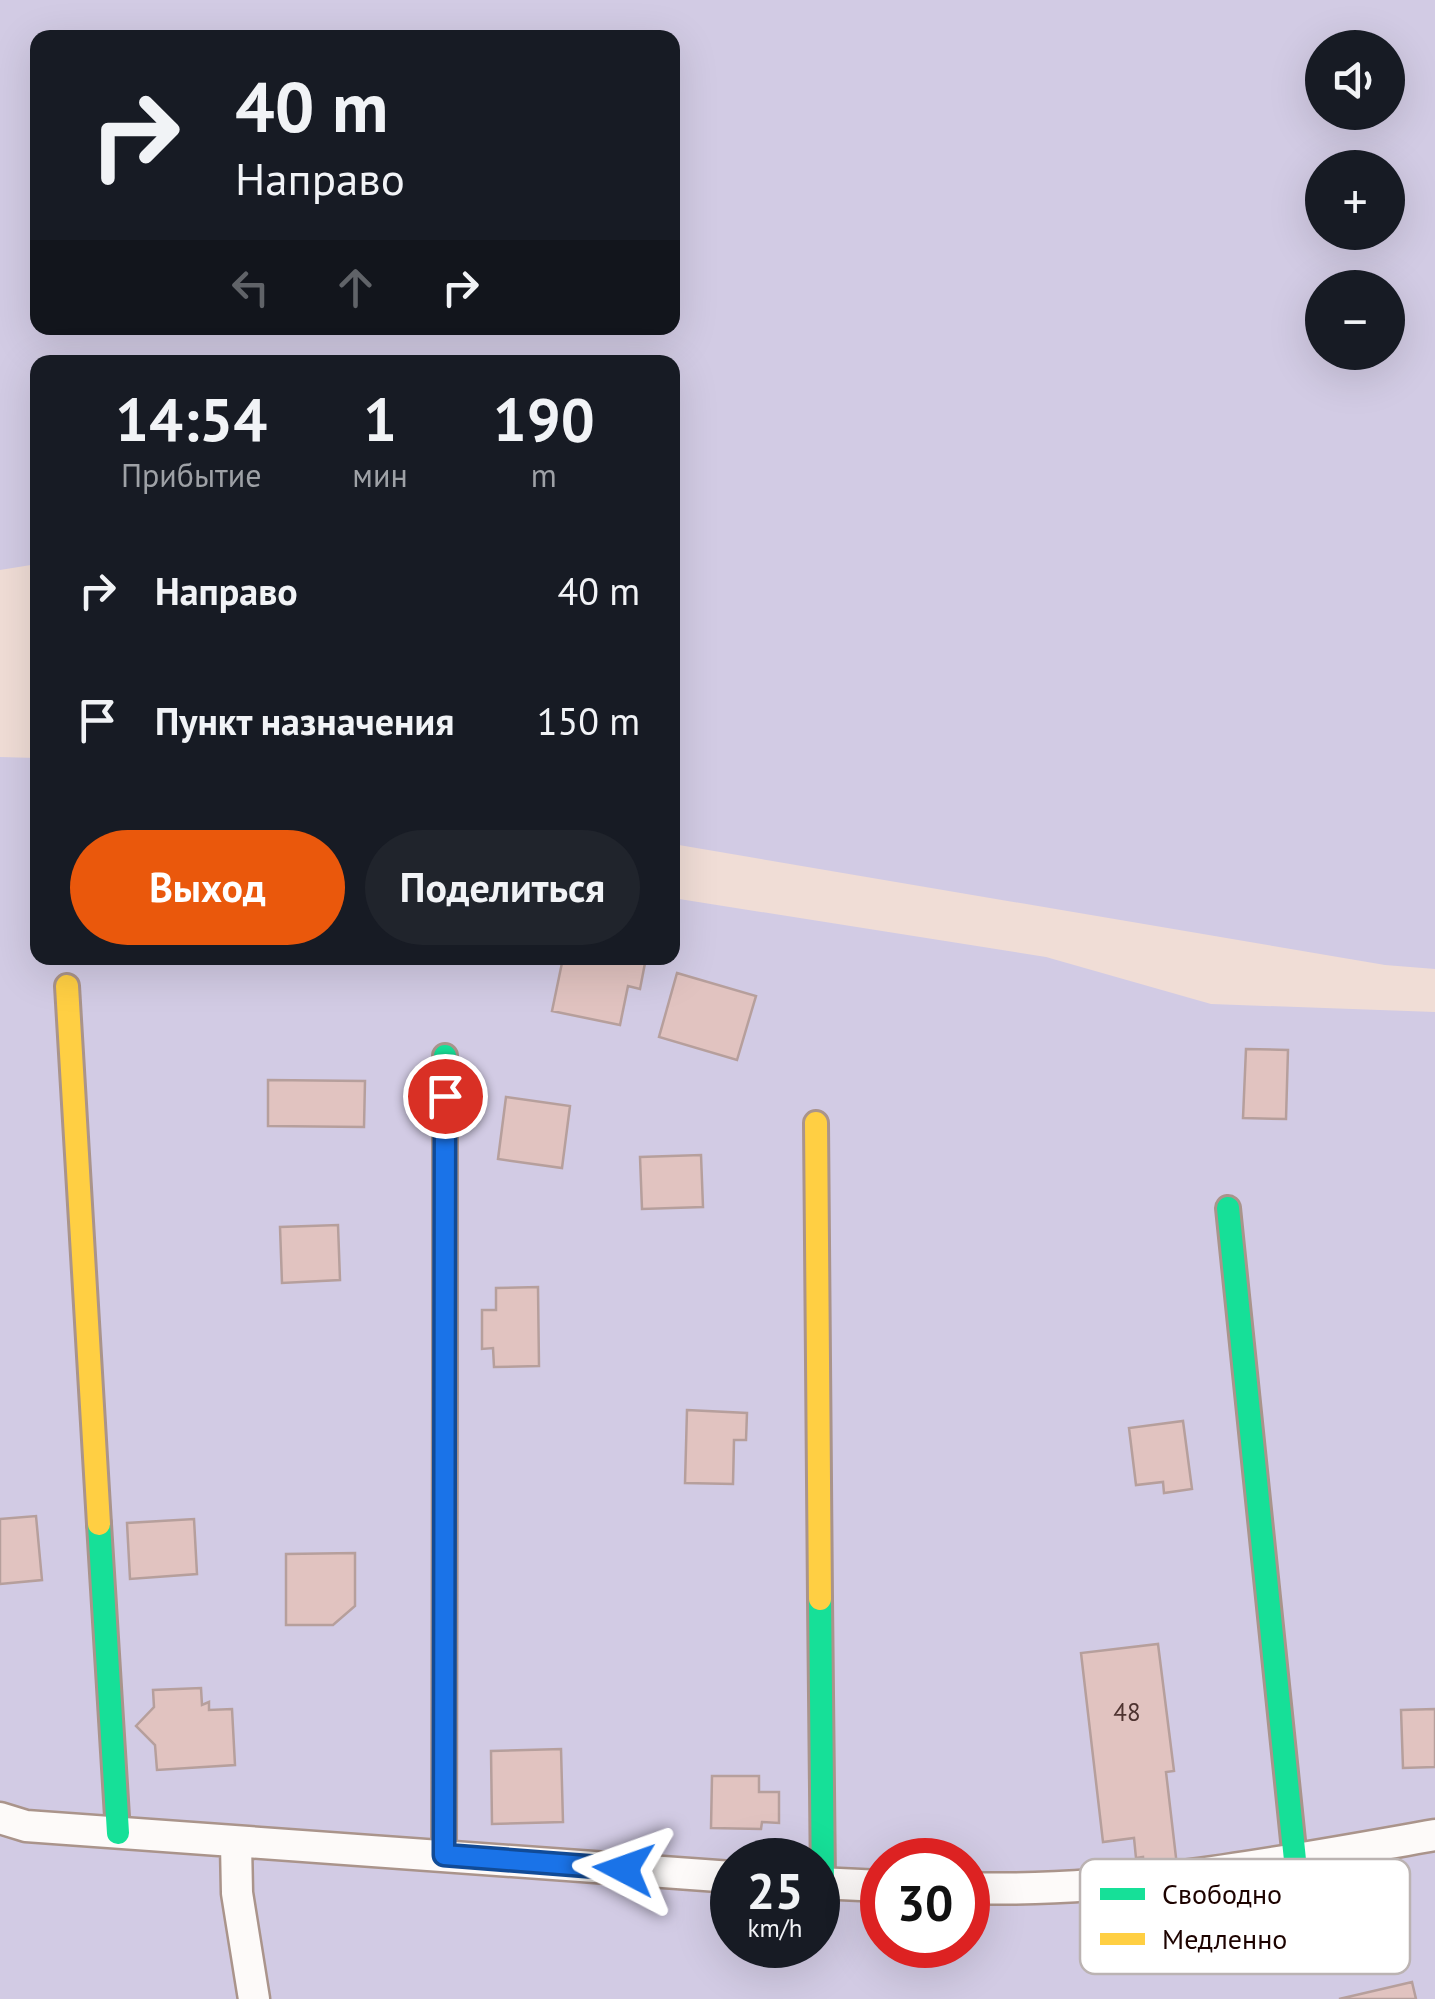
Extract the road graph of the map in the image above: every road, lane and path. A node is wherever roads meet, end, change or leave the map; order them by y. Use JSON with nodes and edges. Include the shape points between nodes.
{"nodes":[{"id":1,"x":67,"y":986,"type":"dead end"},
{"id":2,"x":446,"y":1056,"type":"dead end"},
{"id":3,"x":816,"y":1123,"type":"dead end"},
{"id":4,"x":1228,"y":1208,"type":"dead end"},
{"id":5,"x":0,"y":1818,"type":"edge"},
{"id":6,"x":118,"y":1832,"type":"junction"},
{"id":7,"x":1435,"y":1836,"type":"edge"},
{"id":8,"x":820,"y":1838,"type":"edge"},
{"id":9,"x":236,"y":1844,"type":"junction"},
{"id":10,"x":444,"y":1855,"type":"junction"},
{"id":11,"x":1295,"y":1859,"type":"edge"},
{"id":12,"x":1301,"y":1859,"type":"edge"},
{"id":13,"x":710,"y":1875,"type":"edge"},
{"id":14,"x":1080,"y":1888,"type":"edge"},
{"id":15,"x":990,"y":1889,"type":"edge"},
{"id":16,"x":254,"y":1999,"type":"edge"}],
"edges":[{"from":1,"to":6,"type":"street"},
{"from":2,"to":10,"type":"street"},
{"from":3,"to":8,"type":"street"},
{"from":4,"to":11,"type":"street"},
{"from":5,"to":6,"type":"street"},
{"from":6,"to":9,"type":"street"},
{"from":7,"to":12,"type":"street"},
{"from":9,"to":10,"type":"street"},
{"from":9,"to":16,"type":"street"},
{"from":10,"to":13,"type":"street"},
{"from":14,"to":15,"type":"street"}]}
